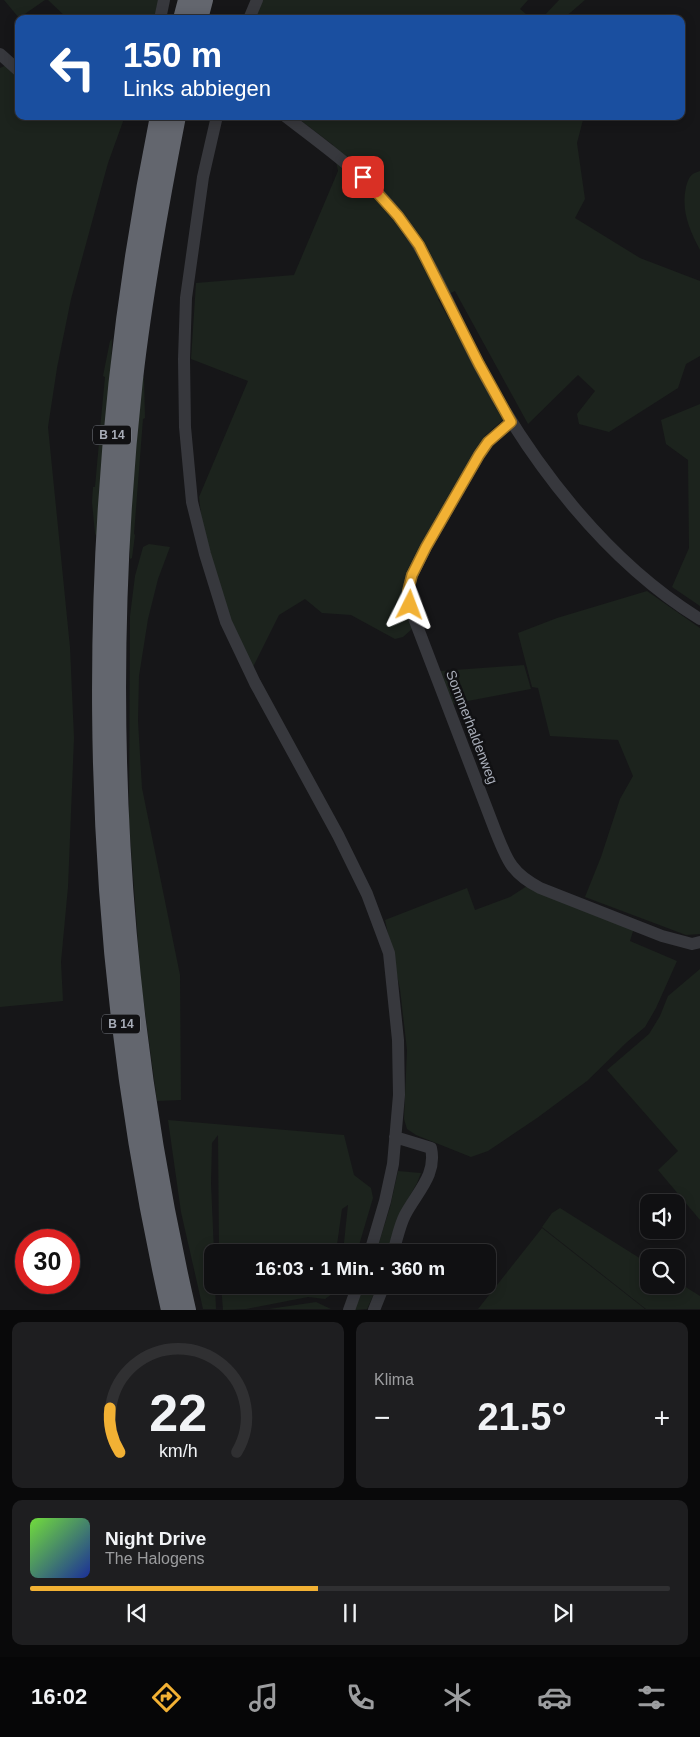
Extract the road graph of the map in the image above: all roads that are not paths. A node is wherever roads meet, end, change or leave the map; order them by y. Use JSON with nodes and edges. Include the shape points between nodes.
{"nodes":[{"id":1,"x":164,"y":0,"type":"edge"},
{"id":2,"x":187,"y":0,"type":"edge"},
{"id":3,"x":204,"y":0,"type":"edge"},
{"id":4,"x":257,"y":0,"type":"edge"},
{"id":5,"x":161,"y":15,"type":"edge"},
{"id":6,"x":183,"y":15,"type":"edge"},
{"id":7,"x":200,"y":15,"type":"edge"},
{"id":8,"x":251,"y":15,"type":"edge"},
{"id":9,"x":0,"y":54,"type":"edge"},
{"id":10,"x":15,"y":67,"type":"edge"},
{"id":11,"x":158,"y":120,"type":"edge"},
{"id":12,"x":176,"y":120,"type":"edge"},
{"id":13,"x":217,"y":120,"type":"edge"},
{"id":14,"x":290,"y":120,"type":"edge"},
{"id":15,"x":511,"y":422,"type":"junction"},
{"id":16,"x":700,"y":619,"type":"edge"},
{"id":17,"x":700,"y":942,"type":"edge"},
{"id":18,"x":395,"y":1137,"type":"junction"},
{"id":19,"x":372,"y":1244,"type":"edge"},
{"id":20,"x":396,"y":1244,"type":"edge"},
{"id":21,"x":355,"y":1294,"type":"edge"},
{"id":22,"x":380,"y":1294,"type":"edge"},
{"id":23,"x":170,"y":1310,"type":"edge"},
{"id":24,"x":187,"y":1310,"type":"edge"},
{"id":25,"x":349,"y":1310,"type":"edge"},
{"id":26,"x":374,"y":1310,"type":"edge"}],
"edges":[{"from":1,"to":5,"type":"street"},
{"from":2,"to":6,"type":"highway"},
{"from":3,"to":7,"type":"highway"},
{"from":4,"to":8,"type":"street"},
{"from":9,"to":10,"type":"street"},
{"from":11,"to":23,"type":"highway","number":"B 14","via":[[133,264],[111,442],[101,617],[101,724],[105,842],[118,1001],[137,1140]]},
{"from":12,"to":24,"type":"highway","number":"B 14","via":[[156,226],[133,396],[119,577],[117,713],[123,867],[134,1000],[154,1139]]},
{"from":13,"to":18,"type":"street","via":[[203,177],[186,298],[185,427],[192,502],[226,622],[368,894],[389,952],[398,1040],[399,1095]]},
{"from":14,"to":15,"type":"street","via":[[363,177],[398,216],[419,245]]},
{"from":15,"to":16,"type":"street","via":[[559,488],[606,542],[656,589]]},
{"from":15,"to":17,"type":"street","name":"Sommerhaldenweg","via":[[488,442],[479,455],[426,547],[412,575],[408,591],[410,605],[495,830],[513,869],[540,888],[662,936],[692,944]]},
{"from":18,"to":19,"type":"street","via":[[393,1164]]},
{"from":18,"to":20,"type":"street","via":[[431,1148],[433,1156],[432,1170],[404,1217]]},
{"from":21,"to":25,"type":"street"},
{"from":22,"to":26,"type":"street"}]}
